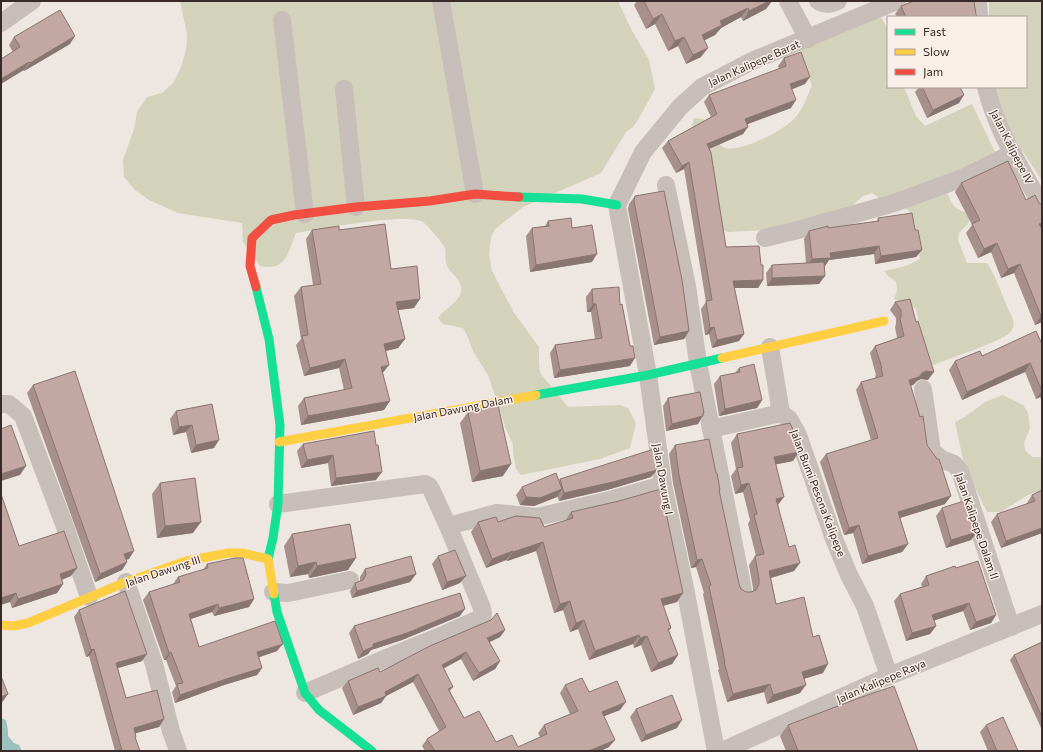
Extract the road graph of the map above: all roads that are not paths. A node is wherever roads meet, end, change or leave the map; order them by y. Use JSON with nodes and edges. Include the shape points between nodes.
{"nodes":[{"id":1,"x":32,"y":1,"type":"edge"},
{"id":2,"x":441,"y":1,"type":"edge"},
{"id":3,"x":788,"y":1,"type":"edge"},
{"id":4,"x":818,"y":1,"type":"edge"},
{"id":5,"x":838,"y":1,"type":"edge"},
{"id":6,"x":897,"y":1,"type":"edge"},
{"id":7,"x":978,"y":1,"type":"edge"},
{"id":8,"x":979,"y":16,"type":"edge"},
{"id":9,"x":282,"y":20,"type":"dead end"},
{"id":10,"x":1,"y":22,"type":"edge"},
{"id":11,"x":808,"y":39,"type":"junction"},
{"id":12,"x":986,"y":88,"type":"edge"},
{"id":13,"x":344,"y":89,"type":"dead end"},
{"id":14,"x":1013,"y":153,"type":"junction"},
{"id":15,"x":666,"y":185,"type":"dead end"},
{"id":16,"x":475,"y":194,"type":"junction"},
{"id":17,"x":617,"y":206,"type":"junction"},
{"id":18,"x":1042,"y":206,"type":"edge"},
{"id":19,"x":356,"y":207,"type":"junction"},
{"id":20,"x":305,"y":214,"type":"junction"},
{"id":21,"x":765,"y":238,"type":"dead end"},
{"id":22,"x":884,"y":321,"type":"dead end"},
{"id":23,"x":770,"y":347,"type":"junction"},
{"id":24,"x":698,"y":363,"type":"junction"},
{"id":25,"x":648,"y":374,"type":"junction"},
{"id":26,"x":923,"y":389,"type":"dead end"},
{"id":27,"x":1,"y":404,"type":"edge"},
{"id":28,"x":781,"y":413,"type":"junction"},
{"id":29,"x":711,"y":429,"type":"junction"},
{"id":30,"x":279,"y":442,"type":"junction"},
{"id":31,"x":663,"y":485,"type":"junction"},
{"id":32,"x":278,"y":504,"type":"junction"},
{"id":33,"x":448,"y":526,"type":"junction"},
{"id":34,"x":268,"y":559,"type":"junction"},
{"id":35,"x":350,"y":580,"type":"dead end"},
{"id":36,"x":126,"y":582,"type":"junction"},
{"id":37,"x":743,"y":590,"type":"edge"},
{"id":38,"x":273,"y":592,"type":"junction"},
{"id":39,"x":89,"y":597,"type":"junction"},
{"id":40,"x":1042,"y":614,"type":"edge"},
{"id":41,"x":1,"y":625,"type":"edge"},
{"id":42,"x":1011,"y":627,"type":"junction"},
{"id":43,"x":889,"y":676,"type":"junction"},
{"id":44,"x":305,"y":693,"type":"junction"},
{"id":45,"x":369,"y":750,"type":"edge"},
{"id":46,"x":178,"y":751,"type":"edge"},
{"id":47,"x":716,"y":751,"type":"edge"},
{"id":48,"x":722,"y":751,"type":"edge"}],
"edges":[{"from":1,"to":10,"type":"street"},
{"from":2,"to":16,"type":"street"},
{"from":3,"to":11,"type":"street"},
{"from":4,"to":5,"type":"street"},
{"from":6,"to":11,"type":"street","name":"Jalan Kalipepe Barat"},
{"from":7,"to":8,"type":"street"},
{"from":9,"to":20,"type":"street"},
{"from":11,"to":17,"type":"street","name":"Jalan Kalipepe Barat","via":[[754,60],[702,87],[680,107],[643,152]]},
{"from":12,"to":14,"type":"street","name":"Jalan Kalipepe IV","via":[[990,104]]},
{"from":13,"to":19,"type":"street"},
{"from":14,"to":18,"type":"street","name":"Jalan Kalipepe IV"},
{"from":14,"to":21,"type":"street","via":[[960,179],[894,203]]},
{"from":15,"to":24,"type":"street"},
{"from":16,"to":17,"type":"street","via":[[582,200]]},
{"from":16,"to":19,"type":"street","via":[[430,201]]},
{"from":17,"to":25,"type":"street","name":"Jalan Dawung I"},
{"from":19,"to":20,"type":"street"},
{"from":20,"to":30,"type":"street","via":[[270,220],[252,238],[250,266],[269,339],[280,425]]},
{"from":22,"to":23,"type":"street"},
{"from":23,"to":24,"type":"street"},
{"from":23,"to":28,"type":"street"},
{"from":24,"to":25,"type":"street"},
{"from":24,"to":29,"type":"street"},
{"from":25,"to":30,"type":"street","name":"Jalan Dawung Dalam"},
{"from":25,"to":31,"type":"street","name":"Jalan Dawung I"},
{"from":26,"to":42,"type":"street","name":"Jalan Kalipepe Dalam II","via":[[932,451],[954,464],[960,471]]},
{"from":27,"to":39,"type":"street","via":[[9,404],[23,416]]},
{"from":28,"to":29,"type":"street"},
{"from":28,"to":43,"type":"street","name":"Jalan Bumi Pesona Kalipepe","via":[[789,419],[798,435],[834,539],[865,606]]},
{"from":29,"to":37,"type":"street"},
{"from":30,"to":32,"type":"street"},
{"from":31,"to":33,"type":"street","via":[[537,517],[497,513]]},
{"from":31,"to":47,"type":"street","name":"Jalan Dawung I"},
{"from":32,"to":33,"type":"street","via":[[425,484],[432,489]]},
{"from":32,"to":34,"type":"street"},
{"from":33,"to":44,"type":"street","via":[[482,608],[481,618]]},
{"from":34,"to":36,"type":"street","name":"Jalan Dawung III","via":[[242,553],[228,553],[186,562]]},
{"from":34,"to":38,"type":"street"},
{"from":35,"to":38,"type":"street","via":[[288,593]]},
{"from":36,"to":39,"type":"street","name":"Jalan Dawung III"},
{"from":36,"to":46,"type":"street","via":[[154,664]]},
{"from":38,"to":44,"type":"street","via":[[277,612]]},
{"from":39,"to":41,"type":"street","name":"Jalan Dawung III","via":[[28,623]]},
{"from":40,"to":42,"type":"street","name":"Jalan Kalipepe Raya"},
{"from":42,"to":43,"type":"street","name":"Jalan Kalipepe Raya"},
{"from":43,"to":48,"type":"street","name":"Jalan Kalipepe Raya"},
{"from":44,"to":45,"type":"street","via":[[319,710]]}]}
